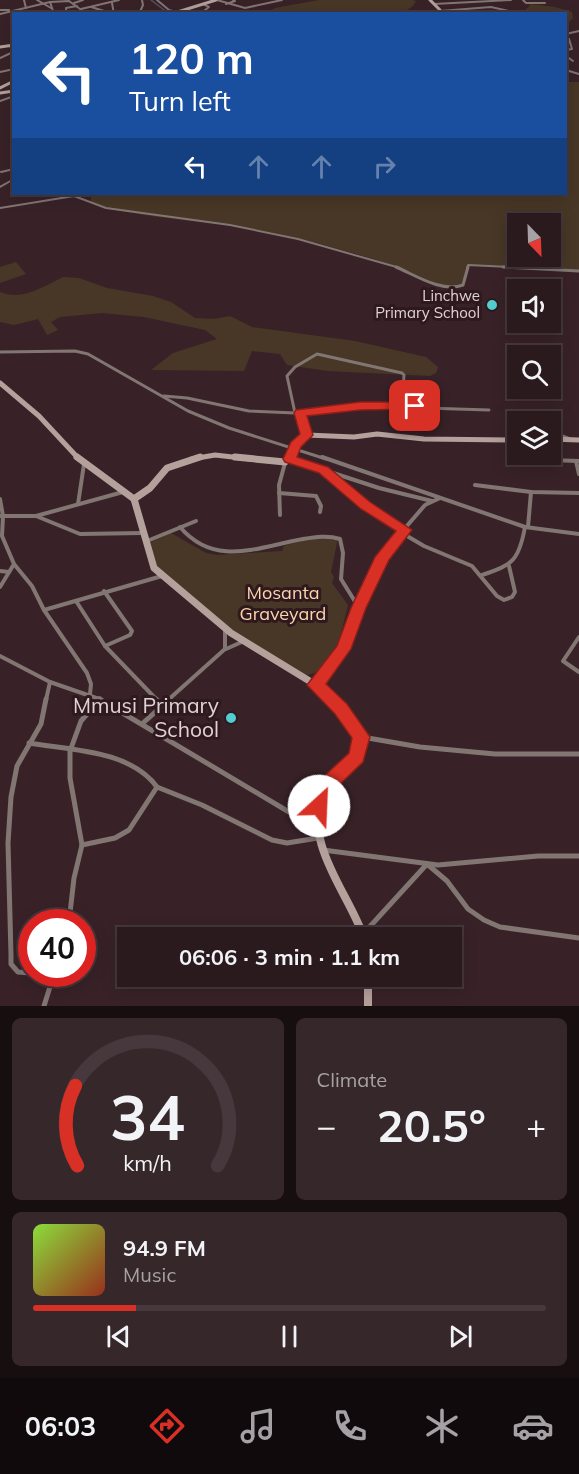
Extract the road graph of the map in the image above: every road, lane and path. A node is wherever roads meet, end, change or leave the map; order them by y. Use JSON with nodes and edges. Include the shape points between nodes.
{"nodes":[{"id":1,"x":24,"y":0,"type":"edge"},
{"id":2,"x":37,"y":0,"type":"edge"},
{"id":3,"x":68,"y":0,"type":"edge"},
{"id":4,"x":83,"y":0,"type":"edge"},
{"id":5,"x":119,"y":0,"type":"edge"},
{"id":6,"x":157,"y":0,"type":"edge"},
{"id":7,"x":217,"y":0,"type":"edge"},
{"id":8,"x":233,"y":0,"type":"edge"},
{"id":9,"x":282,"y":0,"type":"edge"},
{"id":10,"x":430,"y":0,"type":"edge"},
{"id":11,"x":511,"y":0,"type":"edge"},
{"id":12,"x":523,"y":0,"type":"edge"},
{"id":13,"x":50,"y":1,"type":"edge"},
{"id":14,"x":74,"y":3,"type":"junction"},
{"id":15,"x":112,"y":3,"type":"junction"},
{"id":16,"x":202,"y":3,"type":"edge"},
{"id":17,"x":545,"y":3,"type":"dead end"},
{"id":18,"x":43,"y":4,"type":"junction"},
{"id":19,"x":225,"y":4,"type":"junction"},
{"id":20,"x":434,"y":4,"type":"junction"},
{"id":21,"x":457,"y":4,"type":"junction"},
{"id":22,"x":87,"y":7,"type":"junction"},
{"id":23,"x":26,"y":8,"type":"junction"},
{"id":24,"x":51,"y":8,"type":"junction"},
{"id":25,"x":79,"y":8,"type":"junction"},
{"id":26,"x":245,"y":8,"type":"junction"},
{"id":27,"x":462,"y":8,"type":"junction"},
{"id":28,"x":0,"y":10,"type":"edge"},
{"id":29,"x":13,"y":10,"type":"junction"},
{"id":30,"x":8,"y":12,"type":"junction"},
{"id":31,"x":53,"y":12,"type":"edge"},
{"id":32,"x":63,"y":12,"type":"edge"},
{"id":33,"x":84,"y":12,"type":"edge"},
{"id":34,"x":103,"y":12,"type":"edge"},
{"id":35,"x":114,"y":12,"type":"edge"},
{"id":36,"x":177,"y":12,"type":"edge"},
{"id":37,"x":202,"y":12,"type":"edge"},
{"id":38,"x":245,"y":12,"type":"edge"},
{"id":39,"x":438,"y":12,"type":"edge"},
{"id":40,"x":510,"y":12,"type":"edge"},
{"id":41,"x":0,"y":14,"type":"edge"},
{"id":42,"x":567,"y":38,"type":"edge"},
{"id":43,"x":12,"y":46,"type":"edge"},
{"id":44,"x":0,"y":47,"type":"edge"},
{"id":45,"x":567,"y":50,"type":"edge"},
{"id":46,"x":567,"y":57,"type":"edge"},
{"id":47,"x":573,"y":61,"type":"dead end"},
{"id":48,"x":65,"y":195,"type":"edge"},
{"id":49,"x":73,"y":195,"type":"edge"},
{"id":50,"x":0,"y":208,"type":"edge"},
{"id":51,"x":579,"y":271,"type":"edge"},
{"id":52,"x":0,"y":352,"type":"edge"},
{"id":53,"x":2,"y":387,"type":"edge"},
{"id":54,"x":163,"y":396,"type":"junction"},
{"id":55,"x":402,"y":406,"type":"junction"},
{"id":56,"x":489,"y":410,"type":"dead end"},
{"id":57,"x":298,"y":413,"type":"junction"},
{"id":58,"x":307,"y":435,"type":"junction"},
{"id":59,"x":561,"y":435,"type":"edge"},
{"id":60,"x":561,"y":439,"type":"edge"},
{"id":61,"x":570,"y":439,"type":"junction"},
{"id":62,"x":507,"y":440,"type":"edge"},
{"id":63,"x":579,"y":440,"type":"edge"},
{"id":64,"x":293,"y":448,"type":"junction"},
{"id":65,"x":287,"y":460,"type":"junction"},
{"id":66,"x":561,"y":460,"type":"edge"},
{"id":67,"x":578,"y":461,"type":"edge"},
{"id":68,"x":84,"y":464,"type":"junction"},
{"id":69,"x":324,"y":470,"type":"junction"},
{"id":70,"x":579,"y":474,"type":"edge"},
{"id":71,"x":475,"y":485,"type":"dead end"},
{"id":72,"x":126,"y":491,"type":"junction"},
{"id":73,"x":531,"y":492,"type":"junction"},
{"id":74,"x":279,"y":493,"type":"junction"},
{"id":75,"x":579,"y":493,"type":"edge"},
{"id":76,"x":441,"y":498,"type":"junction"},
{"id":77,"x":0,"y":499,"type":"edge"},
{"id":78,"x":135,"y":499,"type":"junction"},
{"id":79,"x":432,"y":501,"type":"junction"},
{"id":80,"x":78,"y":504,"type":"junction"},
{"id":81,"x":320,"y":512,"type":"dead end"},
{"id":82,"x":280,"y":515,"type":"dead end"},
{"id":83,"x":2,"y":516,"type":"edge"},
{"id":84,"x":36,"y":516,"type":"junction"},
{"id":85,"x":196,"y":521,"type":"dead end"},
{"id":86,"x":180,"y":527,"type":"junction"},
{"id":87,"x":526,"y":527,"type":"junction"},
{"id":88,"x":404,"y":531,"type":"junction"},
{"id":89,"x":143,"y":533,"type":"junction"},
{"id":90,"x":579,"y":534,"type":"edge"},
{"id":91,"x":146,"y":542,"type":"junction"},
{"id":92,"x":14,"y":564,"type":"junction"},
{"id":93,"x":509,"y":566,"type":"junction"},
{"id":94,"x":0,"y":571,"type":"edge"},
{"id":95,"x":9,"y":572,"type":"junction"},
{"id":96,"x":162,"y":575,"type":"junction"},
{"id":97,"x":482,"y":575,"type":"junction"},
{"id":98,"x":0,"y":587,"type":"edge"},
{"id":99,"x":104,"y":591,"type":"junction"},
{"id":100,"x":76,"y":601,"type":"junction"},
{"id":101,"x":358,"y":608,"type":"junction"},
{"id":102,"x":44,"y":610,"type":"junction"},
{"id":103,"x":225,"y":627,"type":"junction"},
{"id":104,"x":579,"y":637,"type":"edge"},
{"id":105,"x":244,"y":642,"type":"junction"},
{"id":106,"x":105,"y":646,"type":"junction"},
{"id":107,"x":225,"y":649,"type":"junction"},
{"id":108,"x":0,"y":656,"type":"edge"},
{"id":109,"x":579,"y":672,"type":"edge"},
{"id":110,"x":50,"y":682,"type":"junction"},
{"id":111,"x":316,"y":685,"type":"junction"},
{"id":112,"x":90,"y":694,"type":"junction"},
{"id":113,"x":100,"y":699,"type":"junction"},
{"id":114,"x":162,"y":705,"type":"junction"},
{"id":115,"x":143,"y":723,"type":"junction"},
{"id":116,"x":361,"y":737,"type":"junction"},
{"id":117,"x":29,"y":743,"type":"junction"},
{"id":118,"x":70,"y":751,"type":"junction"},
{"id":119,"x":579,"y":754,"type":"edge"},
{"id":120,"x":157,"y":787,"type":"junction"},
{"id":121,"x":317,"y":823,"type":"junction"},
{"id":122,"x":318,"y":837,"type":"junction"},
{"id":123,"x":82,"y":845,"type":"junction"},
{"id":124,"x":321,"y":850,"type":"junction"},
{"id":125,"x":579,"y":856,"type":"edge"},
{"id":126,"x":427,"y":864,"type":"junction"},
{"id":127,"x":71,"y":909,"type":"edge"},
{"id":128,"x":362,"y":927,"type":"edge"},
{"id":129,"x":372,"y":927,"type":"edge"},
{"id":130,"x":579,"y":938,"type":"edge"},
{"id":131,"x":18,"y":972,"type":"edge"},
{"id":132,"x":50,"y":987,"type":"edge"},
{"id":133,"x":368,"y":987,"type":"edge"},
{"id":134,"x":44,"y":1006,"type":"edge"},
{"id":135,"x":368,"y":1006,"type":"edge"}],
"edges":[{"from":1,"to":23,"type":"street"},
{"from":2,"to":18,"type":"street"},
{"from":3,"to":13,"type":"street"},
{"from":3,"to":14,"type":"street"},
{"from":4,"to":14,"type":"street"},
{"from":5,"to":15,"type":"street"},
{"from":6,"to":36,"type":"street"},
{"from":7,"to":16,"type":"street"},
{"from":7,"to":19,"type":"street"},
{"from":8,"to":19,"type":"street"},
{"from":9,"to":26,"type":"street"},
{"from":10,"to":20,"type":"street"},
{"from":11,"to":21,"type":"street"},
{"from":12,"to":17,"type":"street"},
{"from":13,"to":18,"type":"street"},
{"from":13,"to":24,"type":"street"},
{"from":14,"to":25,"type":"street"},
{"from":15,"to":22,"type":"street"},
{"from":15,"to":35,"type":"street"},
{"from":16,"to":36,"type":"street"},
{"from":16,"to":37,"type":"street","via":[[210,7]]},
{"from":18,"to":23,"type":"street"},
{"from":18,"to":24,"type":"street"},
{"from":19,"to":26,"type":"street"},
{"from":20,"to":21,"type":"street"},
{"from":20,"to":39,"type":"street"},
{"from":21,"to":27,"type":"street"},
{"from":22,"to":25,"type":"street"},
{"from":22,"to":34,"type":"street"},
{"from":23,"to":29,"type":"street"},
{"from":24,"to":31,"type":"street"},
{"from":25,"to":32,"type":"street","via":[[66,8]]},
{"from":25,"to":33,"type":"street"},
{"from":26,"to":38,"type":"street"},
{"from":27,"to":39,"type":"street"},
{"from":27,"to":40,"type":"street","via":[[497,7]]},
{"from":28,"to":29,"type":"street"},
{"from":28,"to":30,"type":"street"},
{"from":29,"to":30,"type":"street"},
{"from":30,"to":41,"type":"street"},
{"from":42,"to":45,"type":"street","via":[[572,49]]},
{"from":43,"to":44,"type":"street"},
{"from":46,"to":47,"type":"street"},
{"from":48,"to":50,"type":"street"},
{"from":49,"to":51,"type":"street","via":[[106,208],[230,225],[326,245],[455,288],[463,285],[468,265]]},
{"from":52,"to":54,"type":"street","via":[[88,354]]},
{"from":53,"to":68,"type":"street","via":[[39,416]]},
{"from":54,"to":57,"type":"street","via":[[249,411]]},
{"from":54,"to":64,"type":"street","via":[[220,424]]},
{"from":55,"to":56,"type":"street"},
{"from":55,"to":57,"type":"street"},
{"from":55,"to":57,"type":"street","via":[[402,373],[317,354],[287,375]]},
{"from":57,"to":58,"type":"street"},
{"from":58,"to":62,"type":"street"},
{"from":58,"to":64,"type":"street"},
{"from":59,"to":61,"type":"street"},
{"from":60,"to":61,"type":"street"},
{"from":61,"to":63,"type":"street"},
{"from":64,"to":65,"type":"street"},
{"from":64,"to":76,"type":"street"},
{"from":65,"to":69,"type":"street"},
{"from":65,"to":74,"type":"street"},
{"from":65,"to":78,"type":"street","via":[[215,455],[193,458],[167,468]]},
{"from":66,"to":67,"type":"street"},
{"from":67,"to":70,"type":"street"},
{"from":68,"to":72,"type":"street"},
{"from":68,"to":80,"type":"street"},
{"from":69,"to":79,"type":"street"},
{"from":69,"to":88,"type":"street","via":[[365,506]]},
{"from":71,"to":73,"type":"street"},
{"from":72,"to":78,"type":"street"},
{"from":72,"to":80,"type":"street"},
{"from":73,"to":75,"type":"street"},
{"from":73,"to":87,"type":"street"},
{"from":74,"to":81,"type":"street","via":[[316,496]]},
{"from":74,"to":82,"type":"street"},
{"from":76,"to":79,"type":"street"},
{"from":76,"to":87,"type":"street"},
{"from":77,"to":83,"type":"street"},
{"from":78,"to":89,"type":"street"},
{"from":79,"to":88,"type":"street"},
{"from":80,"to":84,"type":"street"},
{"from":83,"to":84,"type":"street"},
{"from":83,"to":92,"type":"street","via":[[2,536]]},
{"from":84,"to":89,"type":"street","via":[[80,534]]},
{"from":85,"to":86,"type":"street"},
{"from":86,"to":91,"type":"street"},
{"from":86,"to":101,"type":"street","via":[[214,551],[336,537],[343,553],[341,579]]},
{"from":87,"to":90,"type":"street"},
{"from":87,"to":93,"type":"street","via":[[522,545]]},
{"from":88,"to":97,"type":"street","via":[[424,546],[472,566]]},
{"from":88,"to":101,"type":"street","via":[[382,557]]},
{"from":89,"to":91,"type":"street"},
{"from":91,"to":96,"type":"street","via":[[154,568]]},
{"from":92,"to":95,"type":"street"},
{"from":92,"to":102,"type":"street","via":[[32,586]]},
{"from":93,"to":97,"type":"street"},
{"from":93,"to":97,"type":"street","via":[[515,592],[509,600],[500,598]]},
{"from":94,"to":95,"type":"street"},
{"from":95,"to":98,"type":"street"},
{"from":96,"to":99,"type":"street"},
{"from":96,"to":103,"type":"street"},
{"from":99,"to":100,"type":"street"},
{"from":99,"to":106,"type":"street","via":[[132,630],[130,635]]},
{"from":100,"to":102,"type":"street"},
{"from":100,"to":106,"type":"street"},
{"from":101,"to":111,"type":"street","via":[[344,649]]},
{"from":102,"to":112,"type":"street","via":[[87,673]]},
{"from":103,"to":105,"type":"street"},
{"from":103,"to":107,"type":"street"},
{"from":104,"to":109,"type":"street","via":[[563,661]]},
{"from":105,"to":107,"type":"street"},
{"from":105,"to":111,"type":"street"},
{"from":106,"to":114,"type":"street"},
{"from":107,"to":114,"type":"street"},
{"from":108,"to":110,"type":"street"},
{"from":110,"to":112,"type":"street"},
{"from":110,"to":117,"type":"street","via":[[42,719]]},
{"from":111,"to":116,"type":"street","via":[[341,709]]},
{"from":112,"to":113,"type":"street"},
{"from":113,"to":115,"type":"street"},
{"from":113,"to":118,"type":"street","via":[[81,721]]},
{"from":114,"to":115,"type":"street"},
{"from":115,"to":121,"type":"street","via":[[289,812]]},
{"from":116,"to":119,"type":"street","via":[[495,754]]},
{"from":116,"to":121,"type":"street","via":[[357,757],[326,786]]},
{"from":117,"to":118,"type":"street"},
{"from":117,"to":131,"type":"street","via":[[20,755],[8,817],[11,964]]},
{"from":118,"to":120,"type":"street","via":[[116,758],[145,772]]},
{"from":118,"to":123,"type":"street","via":[[70,778]]},
{"from":120,"to":122,"type":"street","via":[[272,840],[287,843]]},
{"from":120,"to":123,"type":"street","via":[[126,833]]},
{"from":121,"to":122,"type":"street"},
{"from":122,"to":124,"type":"street"},
{"from":123,"to":127,"type":"street"},
{"from":124,"to":126,"type":"street"},
{"from":124,"to":128,"type":"street"},
{"from":125,"to":126,"type":"street"},
{"from":126,"to":129,"type":"street"},
{"from":126,"to":130,"type":"street","via":[[447,880],[468,909],[484,920],[500,927]]},
{"from":132,"to":134,"type":"street"},
{"from":133,"to":135,"type":"street"}]}
